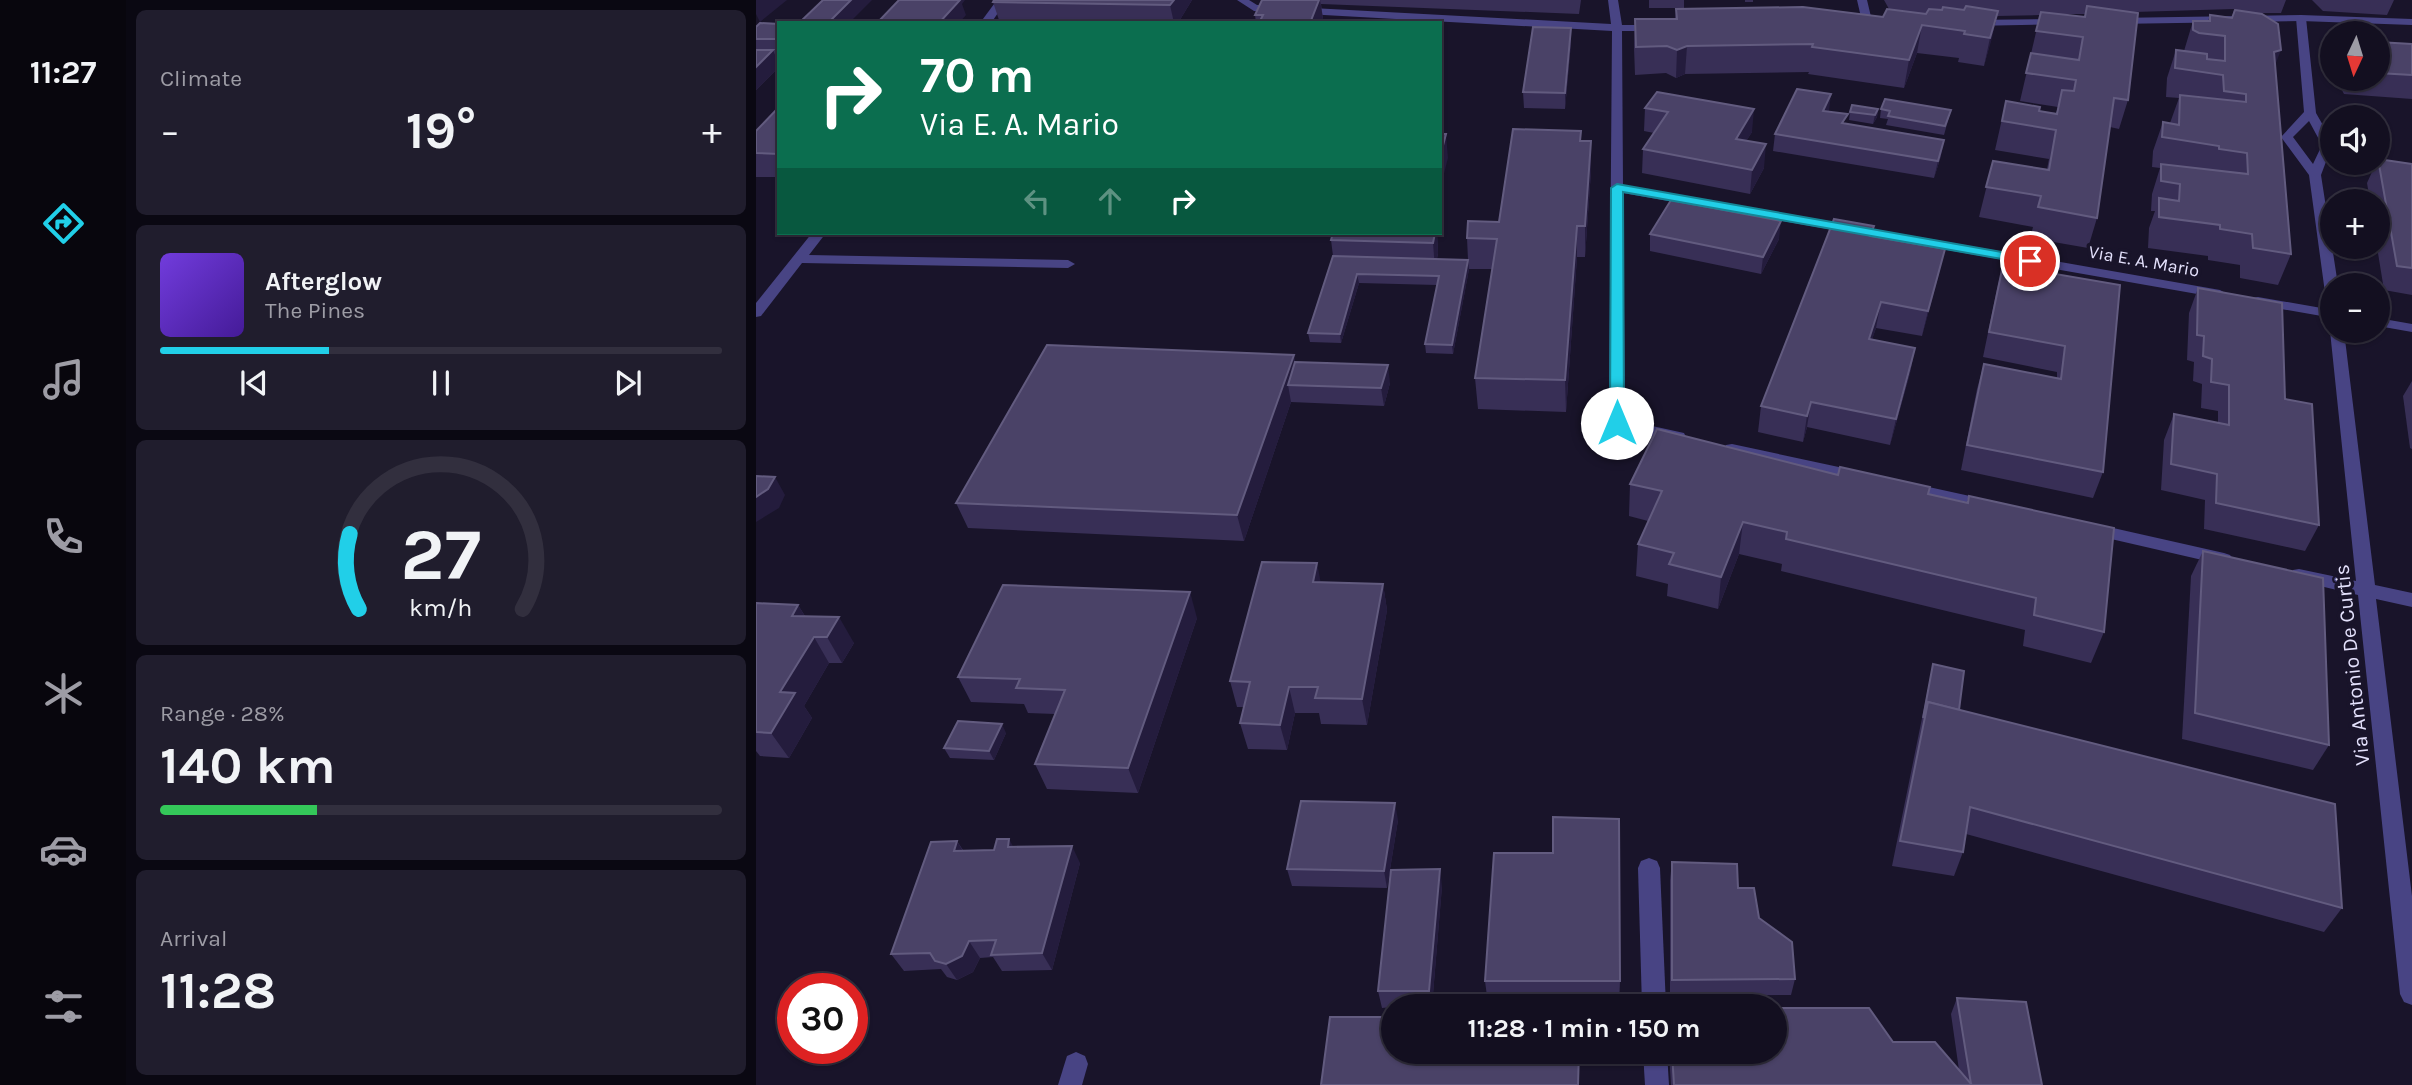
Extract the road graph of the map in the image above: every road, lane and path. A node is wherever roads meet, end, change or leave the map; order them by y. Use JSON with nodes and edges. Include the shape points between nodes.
{"nodes":[{"id":1,"x":1003,"y":0,"type":"edge"},
{"id":2,"x":1242,"y":0,"type":"edge"},
{"id":3,"x":1613,"y":0,"type":"edge"},
{"id":4,"x":1863,"y":0,"type":"edge"},
{"id":5,"x":2301,"y":18,"type":"junction"},
{"id":6,"x":987,"y":21,"type":"edge"},
{"id":7,"x":2105,"y":21,"type":"edge"},
{"id":8,"x":2077,"y":22,"type":"edge"},
{"id":9,"x":2412,"y":22,"type":"edge"},
{"id":10,"x":1965,"y":23,"type":"edge"},
{"id":11,"x":1854,"y":24,"type":"edge"},
{"id":12,"x":1867,"y":24,"type":"junction"},
{"id":13,"x":1895,"y":24,"type":"edge"},
{"id":14,"x":1673,"y":27,"type":"edge"},
{"id":15,"x":1617,"y":28,"type":"junction"},
{"id":16,"x":2310,"y":113,"type":"junction"},
{"id":17,"x":2315,"y":175,"type":"junction"},
{"id":18,"x":1617,"y":188,"type":"junction"},
{"id":19,"x":817,"y":235,"type":"edge"},
{"id":20,"x":798,"y":259,"type":"junction"},
{"id":21,"x":1068,"y":264,"type":"dead end"},
{"id":22,"x":2329,"y":273,"type":"edge"},
{"id":23,"x":2320,"y":312,"type":"edge"},
{"id":24,"x":756,"y":313,"type":"edge"},
{"id":25,"x":2390,"y":324,"type":"edge"},
{"id":26,"x":2412,"y":328,"type":"edge"},
{"id":27,"x":2338,"y":343,"type":"edge"},
{"id":28,"x":1999,"y":508,"type":"edge"},
{"id":29,"x":2080,"y":526,"type":"edge"},
{"id":30,"x":2244,"y":563,"type":"edge"},
{"id":31,"x":2285,"y":572,"type":"edge"},
{"id":32,"x":2367,"y":590,"type":"junction"},
{"id":33,"x":2412,"y":600,"type":"edge"},
{"id":34,"x":1649,"y":868,"type":"dead end"},
{"id":35,"x":1654,"y":994,"type":"edge"},
{"id":36,"x":2412,"y":994,"type":"edge"},
{"id":37,"x":1656,"y":1064,"type":"edge"},
{"id":38,"x":1657,"y":1085,"type":"edge"}],
"edges":[{"from":1,"to":6,"type":"street"},
{"from":2,"to":15,"type":"street","via":[[1254,8]]},
{"from":3,"to":15,"type":"street"},
{"from":4,"to":12,"type":"street"},
{"from":5,"to":7,"type":"street"},
{"from":5,"to":9,"type":"street"},
{"from":5,"to":16,"type":"street"},
{"from":8,"to":10,"type":"street"},
{"from":11,"to":12,"type":"street"},
{"from":12,"to":13,"type":"street"},
{"from":14,"to":15,"type":"street"},
{"from":15,"to":18,"type":"street"},
{"from":16,"to":17,"type":"street","via":[[2328,145]]},
{"from":16,"to":17,"type":"street","via":[[2287,137]]},
{"from":17,"to":22,"type":"street"},
{"from":18,"to":23,"type":"street","name":"Via E. A. Mario"},
{"from":18,"to":28,"type":"street","via":[[1617,423]]},
{"from":19,"to":20,"type":"street"},
{"from":20,"to":21,"type":"street"},
{"from":20,"to":24,"type":"street"},
{"from":25,"to":26,"type":"street"},
{"from":27,"to":32,"type":"street","name":"Via Antonio De Curtis"},
{"from":29,"to":30,"type":"street"},
{"from":31,"to":32,"type":"street"},
{"from":32,"to":33,"type":"street"},
{"from":32,"to":36,"type":"street","name":"Via Antonio De Curtis"},
{"from":34,"to":35,"type":"street"},
{"from":37,"to":38,"type":"street"}]}
